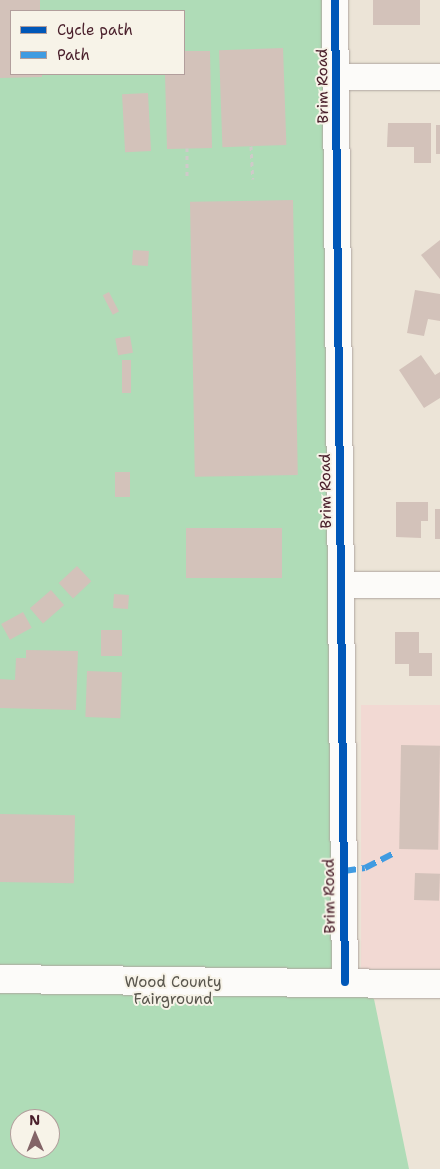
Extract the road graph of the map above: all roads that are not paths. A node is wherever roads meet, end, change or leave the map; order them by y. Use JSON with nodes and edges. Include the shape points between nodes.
{"nodes":[{"id":1,"x":336,"y":0,"type":"edge"},
{"id":2,"x":336,"y":77,"type":"junction"},
{"id":3,"x":440,"y":77,"type":"edge"},
{"id":4,"x":341,"y":585,"type":"junction"},
{"id":5,"x":440,"y":585,"type":"edge"},
{"id":6,"x":0,"y":979,"type":"edge"},
{"id":7,"x":345,"y":982,"type":"junction"},
{"id":8,"x":440,"y":984,"type":"edge"}],
"edges":[{"from":1,"to":2,"type":"street","name":"Brim Road"},
{"from":2,"to":3,"type":"street"},
{"from":2,"to":4,"type":"street","name":"Brim Road"},
{"from":4,"to":5,"type":"street"},
{"from":4,"to":7,"type":"street","name":"Brim Road"},
{"from":6,"to":7,"type":"main road"},
{"from":7,"to":8,"type":"main road"}]}
